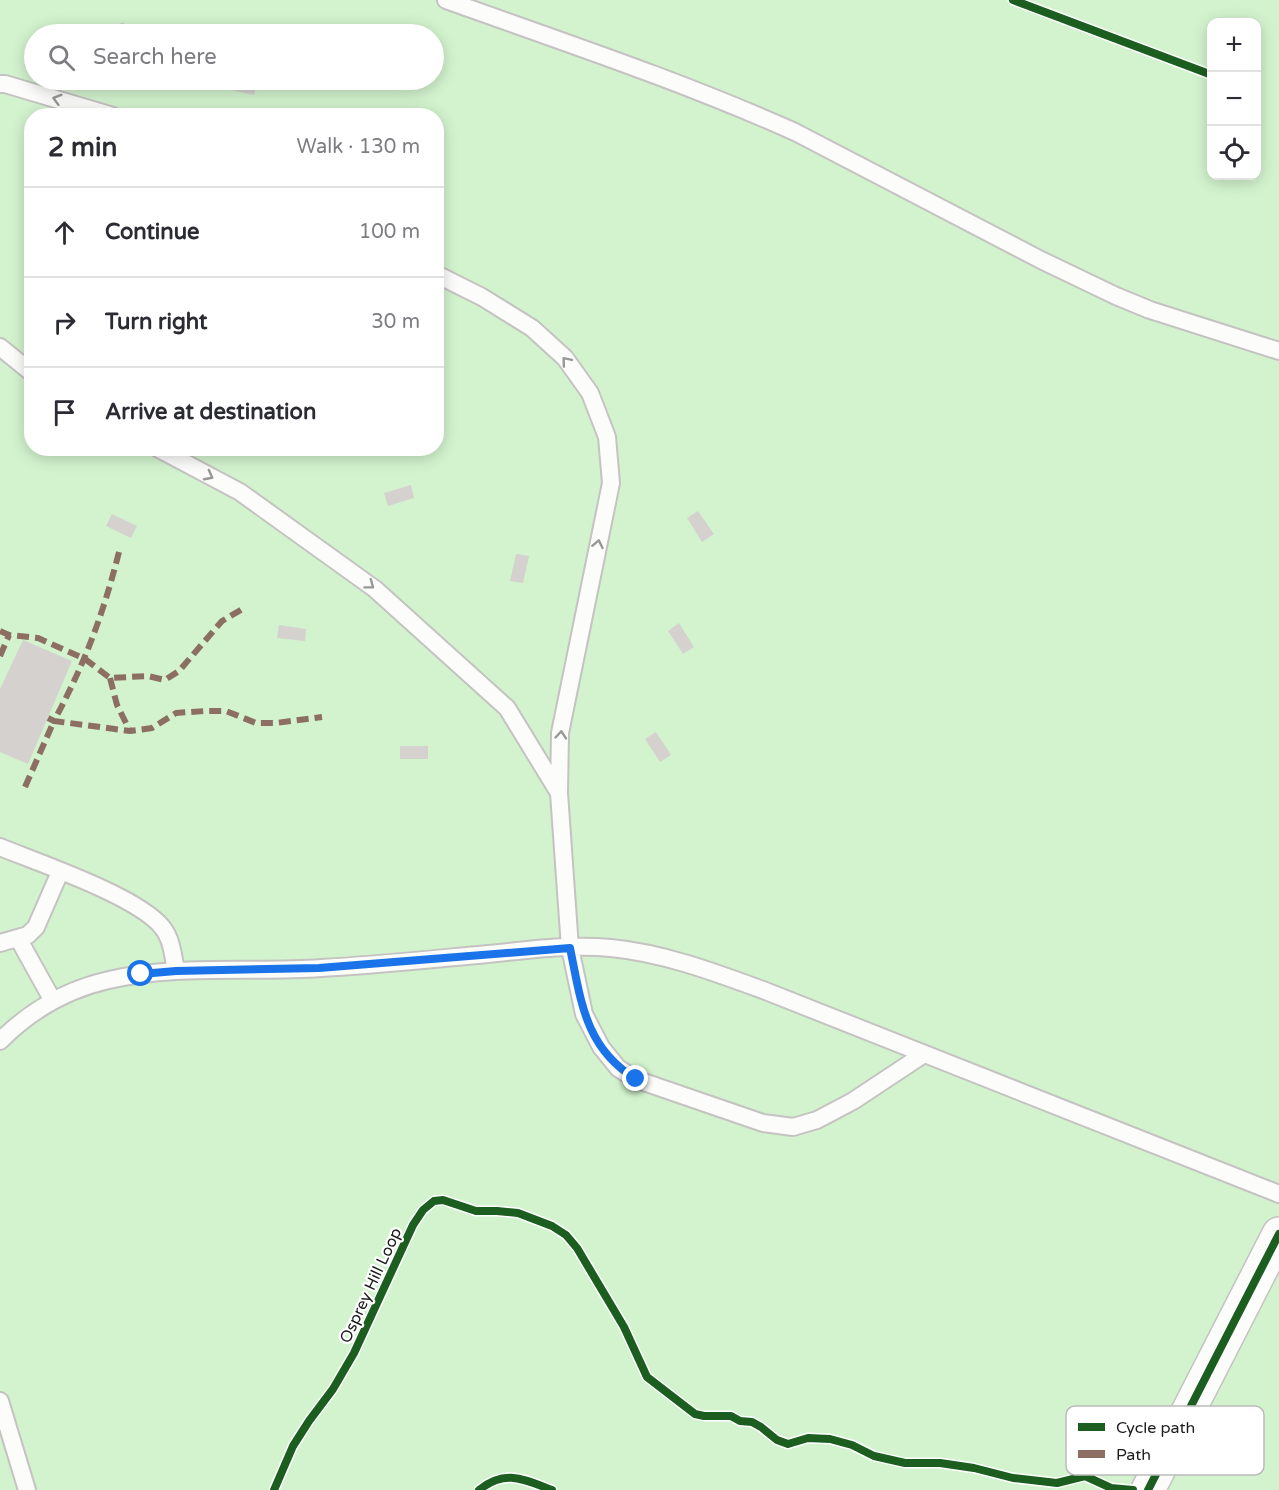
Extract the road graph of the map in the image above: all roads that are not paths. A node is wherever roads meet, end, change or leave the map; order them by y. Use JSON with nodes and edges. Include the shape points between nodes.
{"nodes":[{"id":1,"x":446,"y":0,"type":"edge"},
{"id":2,"x":0,"y":84,"type":"edge"},
{"id":3,"x":24,"y":90,"type":"edge"},
{"id":4,"x":25,"y":90,"type":"edge"},
{"id":5,"x":86,"y":108,"type":"edge"},
{"id":6,"x":444,"y":278,"type":"edge"},
{"id":7,"x":0,"y":347,"type":"edge"},
{"id":8,"x":1279,"y":351,"type":"edge"},
{"id":9,"x":24,"y":366,"type":"edge"},
{"id":10,"x":172,"y":456,"type":"edge"},
{"id":11,"x":559,"y":793,"type":"junction"},
{"id":12,"x":0,"y":847,"type":"edge"},
{"id":13,"x":60,"y":872,"type":"junction"},
{"id":14,"x":18,"y":938,"type":"junction"},
{"id":15,"x":0,"y":943,"type":"edge"},
{"id":16,"x":570,"y":948,"type":"junction"},
{"id":17,"x":176,"y":971,"type":"junction"},
{"id":18,"x":53,"y":1001,"type":"junction"},
{"id":19,"x":0,"y":1041,"type":"edge"},
{"id":20,"x":924,"y":1054,"type":"junction"},
{"id":21,"x":1279,"y":1194,"type":"edge"},
{"id":22,"x":1279,"y":1234,"type":"edge"},
{"id":23,"x":0,"y":1401,"type":"edge"},
{"id":24,"x":1182,"y":1406,"type":"edge"},
{"id":25,"x":1143,"y":1475,"type":"edge"},
{"id":26,"x":1135,"y":1489,"type":"edge"},
{"id":27,"x":27,"y":1490,"type":"edge"}],
"edges":[{"from":1,"to":8,"type":"lane","via":[[764,118],[1116,296]]},
{"from":3,"to":2,"type":"lane","one_way":true},
{"from":5,"to":4,"type":"lane","one_way":true},
{"from":11,"to":6,"type":"lane","one_way":true,"via":[[560,733],[611,483],[607,437],[590,393],[565,358],[532,328]]},
{"from":7,"to":9,"type":"lane"},
{"from":10,"to":11,"type":"lane","one_way":true,"via":[[240,492],[375,589],[507,708]]},
{"from":11,"to":16,"type":"lane"},
{"from":12,"to":13,"type":"lane"},
{"from":13,"to":14,"type":"lane","via":[[36,927]]},
{"from":13,"to":17,"type":"lane","via":[[152,916],[170,938]]},
{"from":14,"to":15,"type":"lane"},
{"from":14,"to":18,"type":"lane"},
{"from":16,"to":17,"type":"lane","via":[[319,968]]},
{"from":16,"to":20,"type":"lane","via":[[609,948],[682,962]]},
{"from":16,"to":20,"type":"lane","via":[[584,1014],[601,1047],[618,1068],[636,1079],[763,1123],[793,1127],[817,1120],[854,1101]]},
{"from":17,"to":18,"type":"lane","via":[[109,980]]},
{"from":18,"to":19,"type":"lane"},
{"from":20,"to":21,"type":"lane"},
{"from":22,"to":24,"type":"street"},
{"from":23,"to":27,"type":"lane"},
{"from":25,"to":26,"type":"street"}]}
